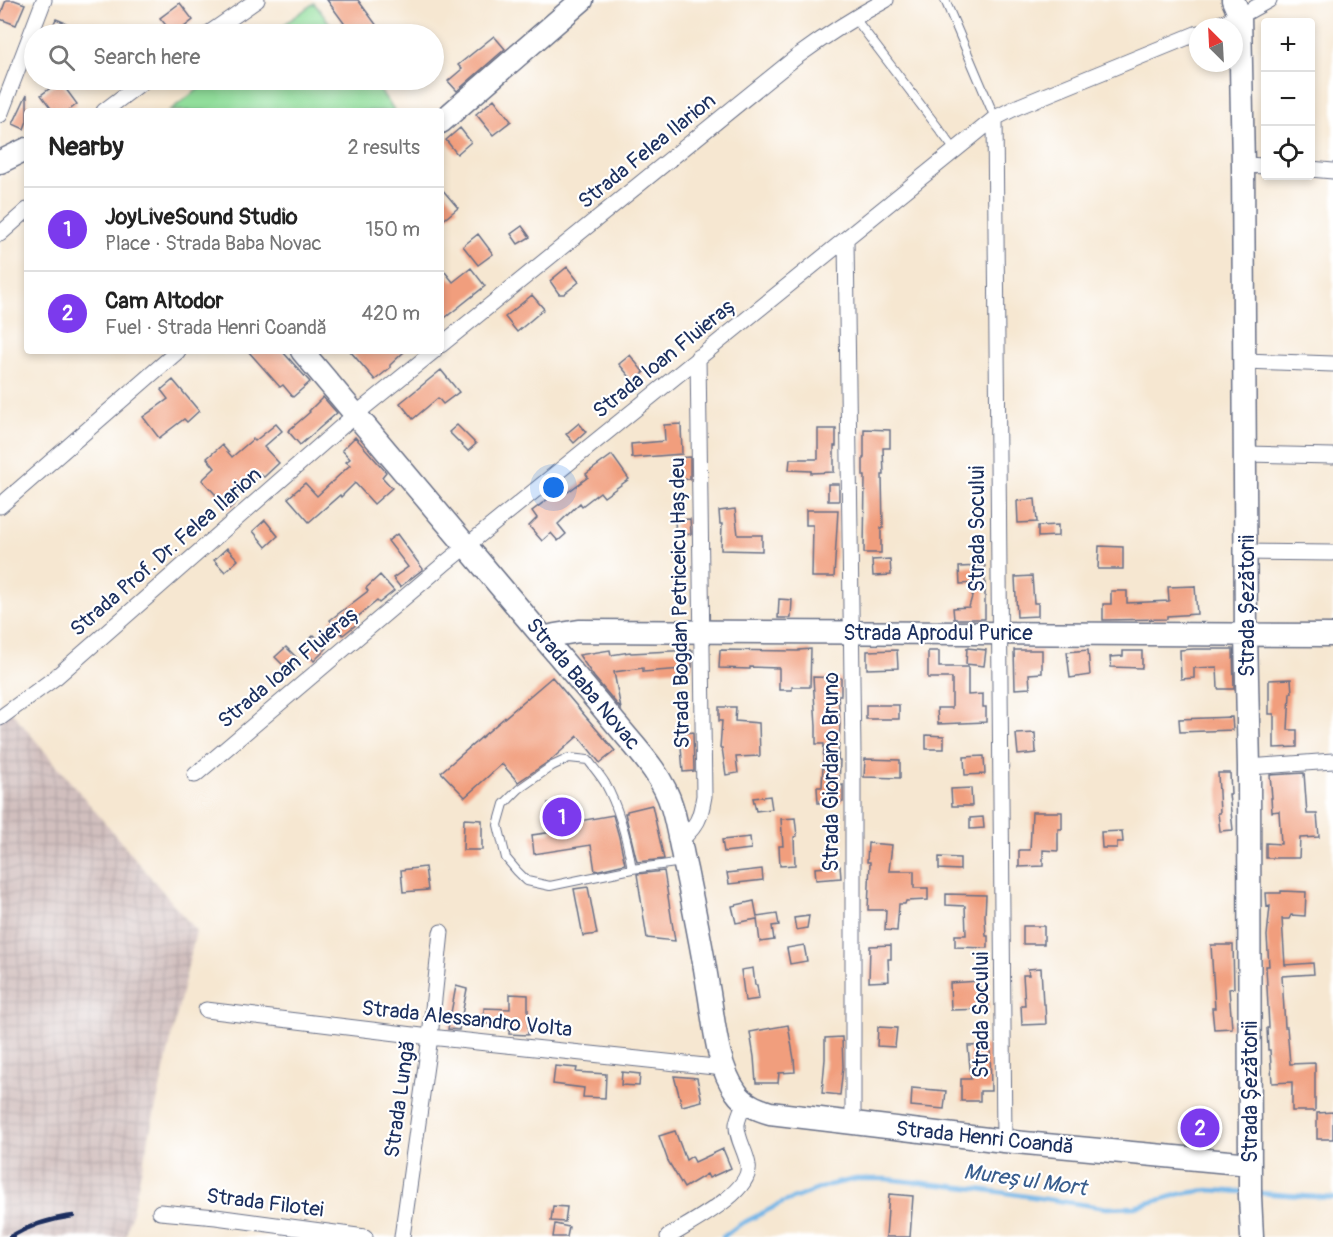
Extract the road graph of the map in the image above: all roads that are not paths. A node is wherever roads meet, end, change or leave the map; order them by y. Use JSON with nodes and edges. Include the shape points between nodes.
{"nodes":[{"id":1,"x":44,"y":0,"type":"edge"},
{"id":2,"x":257,"y":0,"type":"edge"},
{"id":3,"x":582,"y":0,"type":"edge"},
{"id":4,"x":886,"y":0,"type":"edge"},
{"id":5,"x":945,"y":0,"type":"edge"},
{"id":6,"x":1269,"y":0,"type":"edge"},
{"id":7,"x":1236,"y":8,"type":"edge"},
{"id":8,"x":854,"y":17,"type":"junction"},
{"id":9,"x":1223,"y":18,"type":"edge"},
{"id":10,"x":35,"y":24,"type":"edge"},
{"id":11,"x":222,"y":24,"type":"edge"},
{"id":12,"x":1189,"y":37,"type":"edge"},
{"id":13,"x":24,"y":52,"type":"edge"},
{"id":14,"x":132,"y":90,"type":"edge"},
{"id":15,"x":108,"y":108,"type":"edge"},
{"id":16,"x":0,"y":115,"type":"edge"},
{"id":17,"x":995,"y":118,"type":"junction"},
{"id":18,"x":444,"y":119,"type":"edge"},
{"id":19,"x":24,"y":150,"type":"edge"},
{"id":20,"x":955,"y":150,"type":"junction"},
{"id":21,"x":0,"y":162,"type":"edge"},
{"id":22,"x":1254,"y":166,"type":"edge"},
{"id":23,"x":1315,"y":169,"type":"edge"},
{"id":24,"x":1333,"y":171,"type":"edge"},
{"id":25,"x":24,"y":213,"type":"edge"},
{"id":26,"x":0,"y":234,"type":"edge"},
{"id":27,"x":846,"y":240,"type":"junction"},
{"id":28,"x":444,"y":343,"type":"edge"},
{"id":29,"x":175,"y":354,"type":"edge"},
{"id":30,"x":305,"y":354,"type":"edge"},
{"id":31,"x":430,"y":354,"type":"edge"},
{"id":32,"x":698,"y":357,"type":"junction"},
{"id":33,"x":1245,"y":361,"type":"junction"},
{"id":34,"x":1333,"y":364,"type":"edge"},
{"id":35,"x":356,"y":414,"type":"junction"},
{"id":36,"x":1246,"y":454,"type":"junction"},
{"id":37,"x":1333,"y":456,"type":"edge"},
{"id":38,"x":0,"y":506,"type":"edge"},
{"id":39,"x":467,"y":545,"type":"junction"},
{"id":40,"x":1246,"y":552,"type":"junction"},
{"id":41,"x":1333,"y":553,"type":"edge"},
{"id":42,"x":702,"y":632,"type":"junction"},
{"id":43,"x":851,"y":633,"type":"junction"},
{"id":44,"x":999,"y":633,"type":"junction"},
{"id":45,"x":1246,"y":635,"type":"junction"},
{"id":46,"x":1333,"y":635,"type":"edge"},
{"id":47,"x":544,"y":638,"type":"junction"},
{"id":48,"x":0,"y":718,"type":"edge"},
{"id":49,"x":1333,"y":761,"type":"edge"},
{"id":50,"x":1249,"y":767,"type":"junction"},
{"id":51,"x":195,"y":775,"type":"dead end"},
{"id":52,"x":682,"y":851,"type":"junction"},
{"id":53,"x":632,"y":869,"type":"junction"},
{"id":54,"x":441,"y":932,"type":"dead end"},
{"id":55,"x":206,"y":1010,"type":"dead end"},
{"id":56,"x":430,"y":1037,"type":"junction"},
{"id":57,"x":727,"y":1076,"type":"junction"},
{"id":58,"x":745,"y":1102,"type":"junction"},
{"id":59,"x":853,"y":1124,"type":"junction"},
{"id":60,"x":1004,"y":1141,"type":"junction"},
{"id":61,"x":1250,"y":1164,"type":"junction"},
{"id":62,"x":160,"y":1212,"type":"dead end"},
{"id":63,"x":365,"y":1237,"type":"edge"},
{"id":64,"x":402,"y":1237,"type":"edge"},
{"id":65,"x":668,"y":1237,"type":"edge"},
{"id":66,"x":1252,"y":1237,"type":"edge"}],
"edges":[{"from":1,"to":10,"type":"street"},
{"from":2,"to":11,"type":"street"},
{"from":3,"to":18,"type":"street"},
{"from":4,"to":8,"type":"street","name":"Strada Felea Ilarion"},
{"from":5,"to":17,"type":"lane","name":"Strada Socului"},
{"from":6,"to":7,"type":"street"},
{"from":7,"to":9,"type":"street"},
{"from":7,"to":22,"type":"street","name":"Strada Șezătorii"},
{"from":8,"to":20,"type":"lane"},
{"from":8,"to":28,"type":"street","name":"Strada Felea Ilarion","via":[[795,58]]},
{"from":12,"to":17,"type":"street","name":"Strada Ioan Fluieraș"},
{"from":13,"to":16,"type":"street"},
{"from":14,"to":15,"type":"street"},
{"from":17,"to":20,"type":"street","name":"Strada Ioan Fluieraș"},
{"from":17,"to":44,"type":"street","name":"Strada Socului"},
{"from":19,"to":21,"type":"street"},
{"from":20,"to":27,"type":"street","name":"Strada Ioan Fluieraș"},
{"from":22,"to":33,"type":"street","name":"Strada Șezătorii"},
{"from":23,"to":24,"type":"street"},
{"from":25,"to":26,"type":"street"},
{"from":27,"to":32,"type":"street","name":"Strada Ioan Fluieraș"},
{"from":27,"to":43,"type":"street","name":"Strada Giordano Bruno"},
{"from":29,"to":38,"type":"street"},
{"from":30,"to":35,"type":"street","name":"Strada Baba Novac"},
{"from":31,"to":35,"type":"street"},
{"from":32,"to":39,"type":"street","name":"Strada Ioan Fluieraș"},
{"from":32,"to":42,"type":"street","name":"Strada Bogdan Petriceicu Hașdeu"},
{"from":33,"to":34,"type":"street"},
{"from":33,"to":36,"type":"street","name":"Strada Șezătorii"},
{"from":35,"to":39,"type":"street","name":"Strada Baba Novac"},
{"from":35,"to":48,"type":"street","name":"Strada Prof. Dr. Felea Ilarion","via":[[56,677]]},
{"from":36,"to":37,"type":"street"},
{"from":36,"to":40,"type":"street","name":"Strada Șezătorii"},
{"from":39,"to":47,"type":"street","name":"Strada Baba Novac"},
{"from":39,"to":51,"type":"street","name":"Strada Ioan Fluieraș"},
{"from":40,"to":41,"type":"street"},
{"from":40,"to":45,"type":"street","name":"Strada Șezătorii"},
{"from":42,"to":43,"type":"street","name":"Strada Aprodul Purice"},
{"from":42,"to":47,"type":"street","name":"Strada Aprodul Purice","via":[[579,631]]},
{"from":42,"to":52,"type":"street","name":"Strada Bogdan Petriceicu Hașdeu","via":[[704,796],[701,815]]},
{"from":43,"to":44,"type":"street","name":"Strada Aprodul Purice"},
{"from":43,"to":59,"type":"street","name":"Strada Giordano Bruno"},
{"from":44,"to":45,"type":"street","name":"Strada Aprodul Purice"},
{"from":44,"to":60,"type":"street","name":"Strada Socului"},
{"from":45,"to":46,"type":"street","name":"Strada Aprodul Purice"},
{"from":45,"to":50,"type":"street","name":"Strada Șezătorii"},
{"from":47,"to":52,"type":"street","name":"Strada Baba Novac","via":[[657,775],[667,792]]},
{"from":49,"to":50,"type":"street"},
{"from":50,"to":61,"type":"street","name":"Strada Șezătorii"},
{"from":52,"to":53,"type":"lane"},
{"from":52,"to":57,"type":"street","name":"Strada Baba Novac"},
{"from":53,"to":53,"type":"lane","via":[[618,811],[588,760],[569,758],[552,766],[504,804],[498,825],[506,858],[527,881],[550,886]]},
{"from":54,"to":56,"type":"street","name":"Strada Lungă"},
{"from":55,"to":56,"type":"street","name":"Strada Alessandro Volta"},
{"from":56,"to":57,"type":"street","name":"Strada Alessandro Volta"},
{"from":56,"to":64,"type":"street","name":"Strada Lungă"},
{"from":57,"to":58,"type":"street","name":"Strada Henri Coandă"},
{"from":58,"to":59,"type":"street","name":"Strada Henri Coandă","via":[[770,1113]]},
{"from":58,"to":65,"type":"street","via":[[737,1126],[749,1167],[743,1184],[720,1205]]},
{"from":59,"to":60,"type":"street","name":"Strada Henri Coandă"},
{"from":60,"to":61,"type":"street","name":"Strada Henri Coandă"},
{"from":61,"to":66,"type":"street","name":"Strada Șezătorii"},
{"from":62,"to":63,"type":"street","name":"Strada Filotei"}]}
